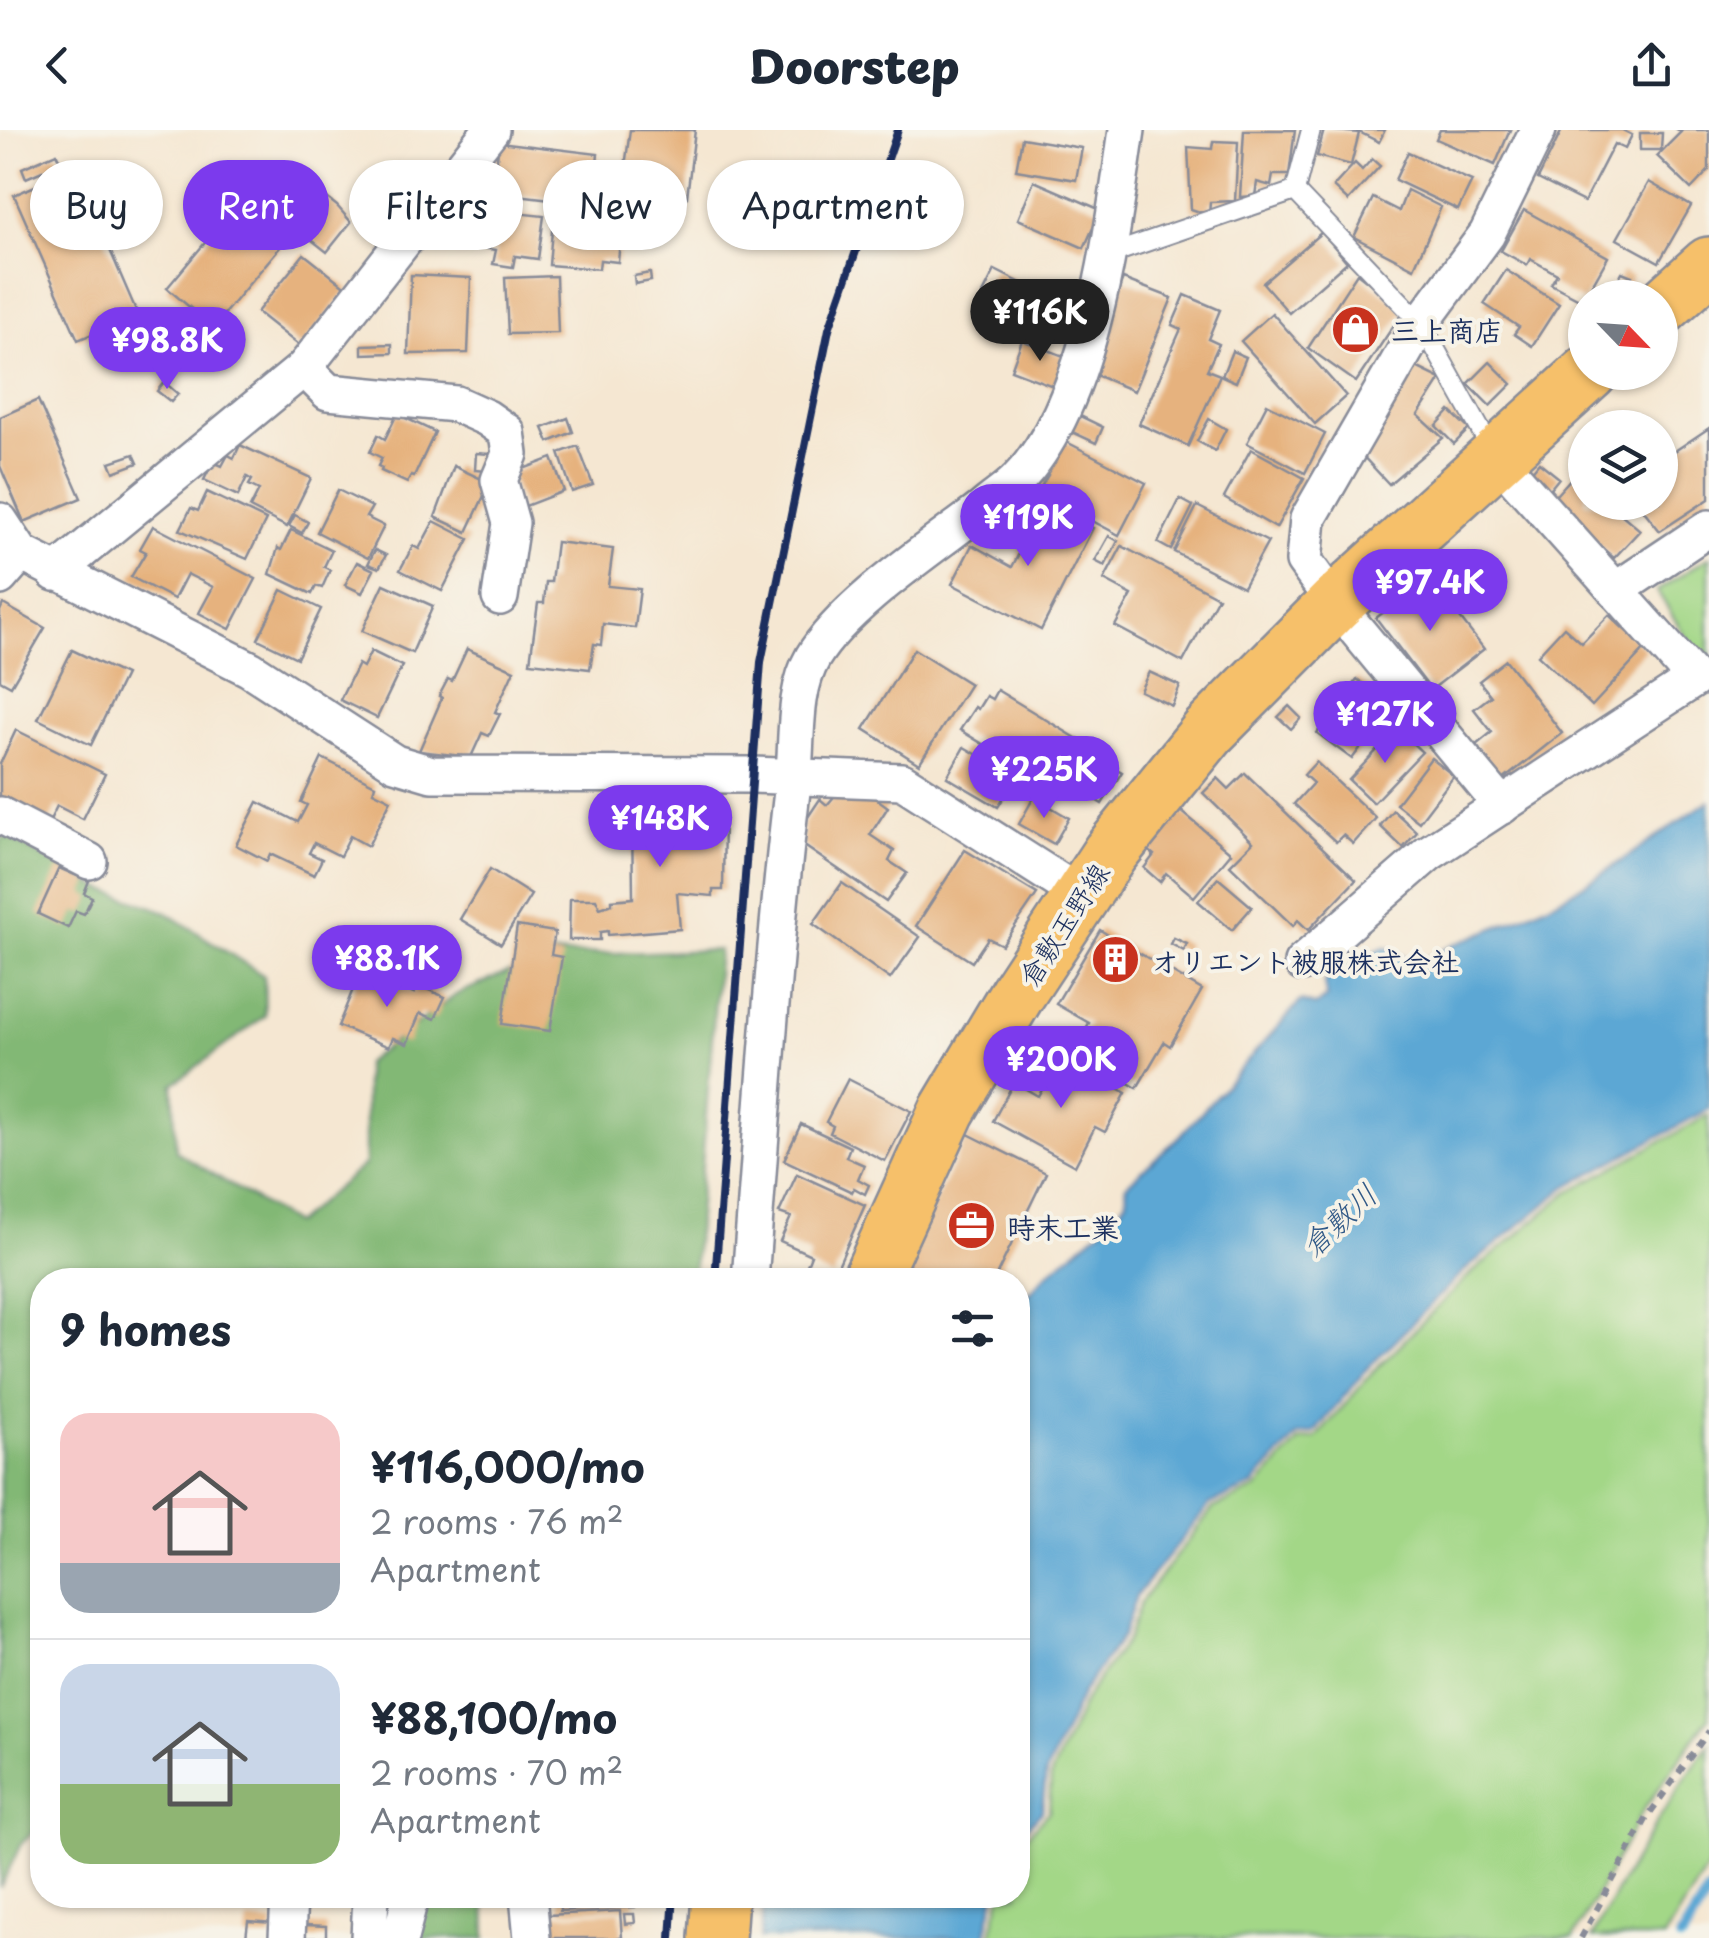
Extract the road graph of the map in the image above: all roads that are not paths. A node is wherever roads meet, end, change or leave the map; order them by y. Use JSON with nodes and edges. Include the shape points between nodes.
{"nodes":[{"id":1,"x":491,"y":130,"type":"edge"},
{"id":2,"x":1127,"y":130,"type":"edge"},
{"id":3,"x":1311,"y":130,"type":"edge"},
{"id":4,"x":1538,"y":130,"type":"edge"},
{"id":5,"x":1295,"y":191,"type":"junction"},
{"id":6,"x":1108,"y":256,"type":"junction"},
{"id":7,"x":1709,"y":264,"type":"edge"},
{"id":8,"x":1678,"y":292,"type":"edge"},
{"id":9,"x":1422,"y":323,"type":"junction"},
{"id":10,"x":304,"y":368,"type":"junction"},
{"id":11,"x":1571,"y":390,"type":"edge"},
{"id":12,"x":1497,"y":458,"type":"junction"},
{"id":13,"x":0,"y":521,"type":"edge"},
{"id":14,"x":1709,"y":528,"type":"edge"},
{"id":15,"x":10,"y":565,"type":"edge"},
{"id":16,"x":55,"y":573,"type":"junction"},
{"id":17,"x":1616,"y":590,"type":"junction"},
{"id":18,"x":500,"y":597,"type":"dead end"},
{"id":19,"x":1335,"y":604,"type":"junction"},
{"id":20,"x":794,"y":778,"type":"junction"},
{"id":21,"x":1502,"y":806,"type":"junction"},
{"id":22,"x":0,"y":815,"type":"edge"},
{"id":23,"x":89,"y":862,"type":"dead end"},
{"id":24,"x":1081,"y":894,"type":"junction"},
{"id":25,"x":1302,"y":963,"type":"dead end"},
{"id":26,"x":751,"y":1268,"type":"edge"},
{"id":27,"x":875,"y":1268,"type":"edge"},
{"id":28,"x":288,"y":1908,"type":"edge"},
{"id":29,"x":370,"y":1908,"type":"edge"},
{"id":30,"x":408,"y":1908,"type":"edge"},
{"id":31,"x":529,"y":1908,"type":"edge"},
{"id":32,"x":719,"y":1908,"type":"edge"},
{"id":33,"x":287,"y":1938,"type":"edge"},
{"id":34,"x":369,"y":1938,"type":"edge"},
{"id":35,"x":400,"y":1938,"type":"edge"},
{"id":36,"x":532,"y":1938,"type":"edge"},
{"id":37,"x":718,"y":1938,"type":"edge"}],
"edges":[{"from":1,"to":10,"type":"street"},
{"from":2,"to":6,"type":"street"},
{"from":3,"to":5,"type":"lane"},
{"from":4,"to":9,"type":"street","via":[[1487,234]]},
{"from":5,"to":6,"type":"lane"},
{"from":5,"to":9,"type":"lane"},
{"from":6,"to":20,"type":"street","via":[[1057,422],[1019,479],[850,612],[814,656],[801,686]]},
{"from":7,"to":8,"type":"main road"},
{"from":9,"to":12,"type":"lane"},
{"from":9,"to":19,"type":"street","via":[[1308,518],[1304,561]]},
{"from":10,"to":16,"type":"street"},
{"from":10,"to":18,"type":"street","via":[[328,392],[456,404],[507,432],[510,454],[499,480],[511,524]]},
{"from":11,"to":12,"type":"main road","name":"倉敷玉野線"},
{"from":12,"to":17,"type":"street"},
{"from":12,"to":19,"type":"main road","name":"倉敷玉野線"},
{"from":13,"to":15,"type":"street"},
{"from":14,"to":17,"type":"street"},
{"from":15,"to":16,"type":"street"},
{"from":16,"to":20,"type":"street","via":[[250,669],[395,763],[432,774]]},
{"from":17,"to":21,"type":"street","via":[[1696,679]]},
{"from":19,"to":21,"type":"street"},
{"from":19,"to":24,"type":"main road","name":"倉敷玉野線","via":[[1208,732]]},
{"from":20,"to":24,"type":"street","via":[[902,781]]},
{"from":20,"to":26,"type":"street","via":[[780,878]]},
{"from":21,"to":25,"type":"street","via":[[1429,853]]},
{"from":22,"to":23,"type":"street"},
{"from":24,"to":27,"type":"main road","name":"倉敷玉野線","via":[[947,1111]]},
{"from":28,"to":33,"type":"street"},
{"from":29,"to":34,"type":"street"},
{"from":30,"to":35,"type":"street"},
{"from":31,"to":36,"type":"street"},
{"from":32,"to":37,"type":"main road"}]}
